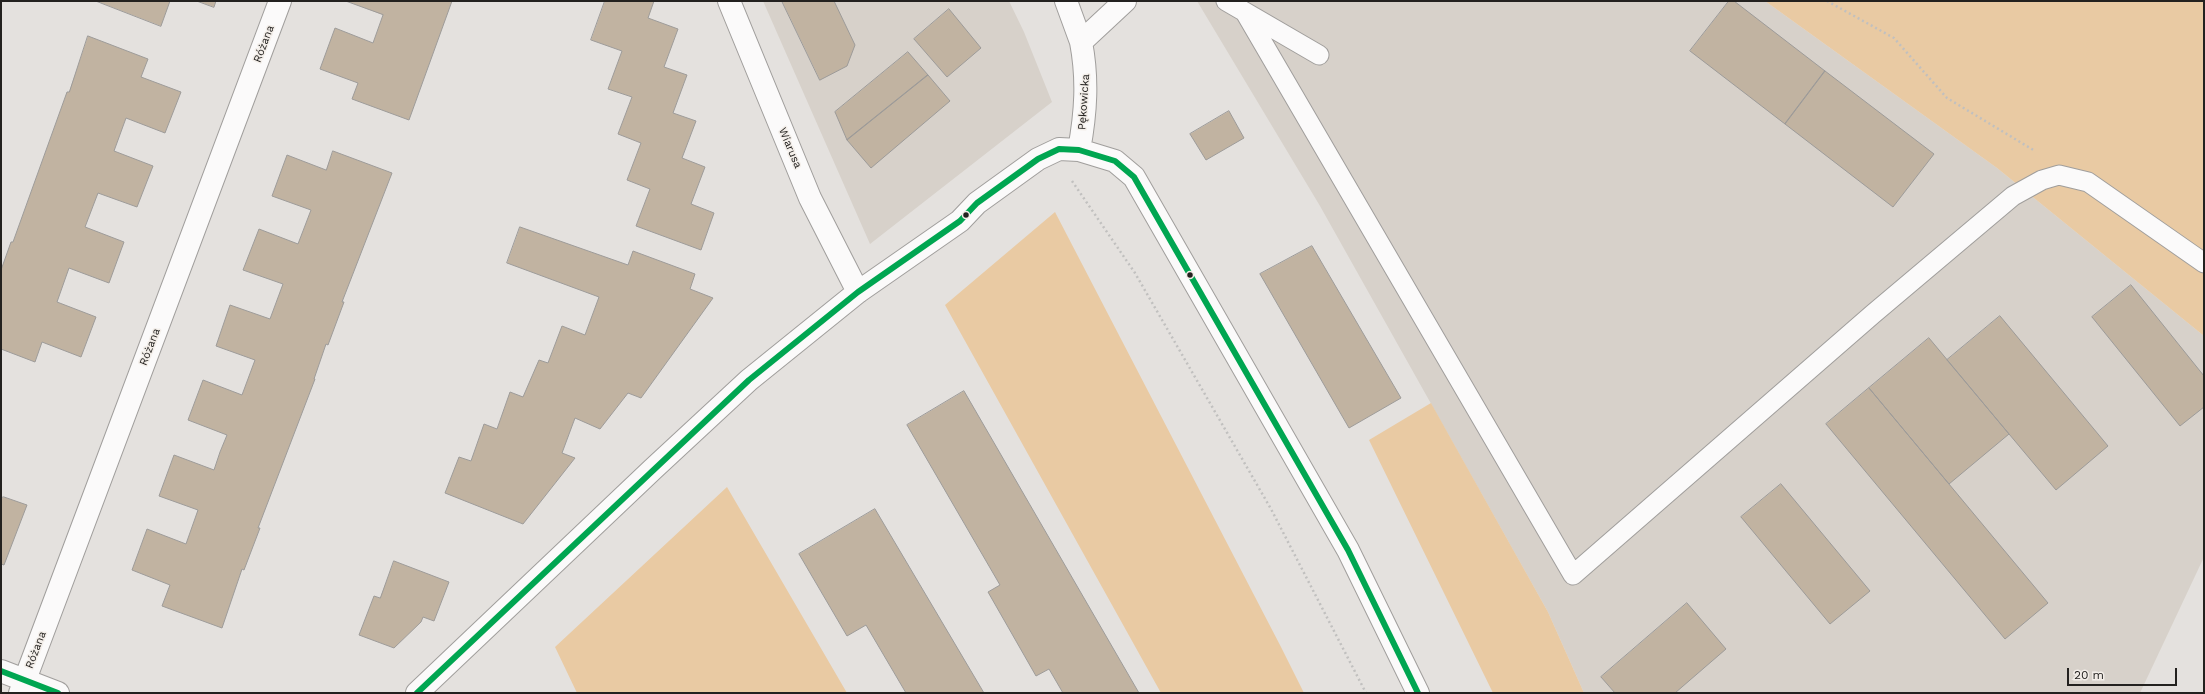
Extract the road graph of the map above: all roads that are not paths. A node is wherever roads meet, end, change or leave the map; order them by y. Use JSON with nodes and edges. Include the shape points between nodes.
{"nodes":[{"id":1,"x":280,"y":1,"type":"edge"},
{"id":2,"x":729,"y":1,"type":"edge"},
{"id":3,"x":1066,"y":1,"type":"edge"},
{"id":4,"x":1125,"y":1,"type":"edge"},
{"id":5,"x":1226,"y":1,"type":"edge"},
{"id":6,"x":1246,"y":14,"type":"junction"},
{"id":7,"x":1081,"y":42,"type":"junction"},
{"id":8,"x":1319,"y":55,"type":"dead end"},
{"id":9,"x":1079,"y":150,"type":"junction"},
{"id":10,"x":2204,"y":263,"type":"edge"},
{"id":11,"x":858,"y":292,"type":"junction"},
{"id":12,"x":1,"y":671,"type":"edge"},
{"id":13,"x":22,"y":686,"type":"edge"},
{"id":14,"x":58,"y":693,"type":"edge"},
{"id":15,"x":416,"y":693,"type":"edge"},
{"id":16,"x":1418,"y":693,"type":"edge"}],
"edges":[{"from":1,"to":13,"type":"street","name":"Różana"},
{"from":2,"to":11,"type":"street","name":"Wiarusa","via":[[810,198]]},
{"from":3,"to":7,"type":"street","name":"Pękowicka"},
{"from":4,"to":7,"type":"street"},
{"from":5,"to":6,"type":"lane"},
{"from":6,"to":8,"type":"lane"},
{"from":6,"to":10,"type":"lane","via":[[1573,575],[2013,196],[2042,180],[2059,175],[2088,182]]},
{"from":7,"to":9,"type":"street","name":"Pękowicka","via":[[1086,70]]},
{"from":9,"to":11,"type":"street","via":[[1059,149],[1038,159],[976,203],[960,221]]},
{"from":9,"to":16,"type":"street","via":[[1115,161],[1134,177],[1348,550]]},
{"from":11,"to":15,"type":"street","via":[[749,380]]},
{"from":12,"to":13,"type":"street"},
{"from":13,"to":14,"type":"street"}]}
